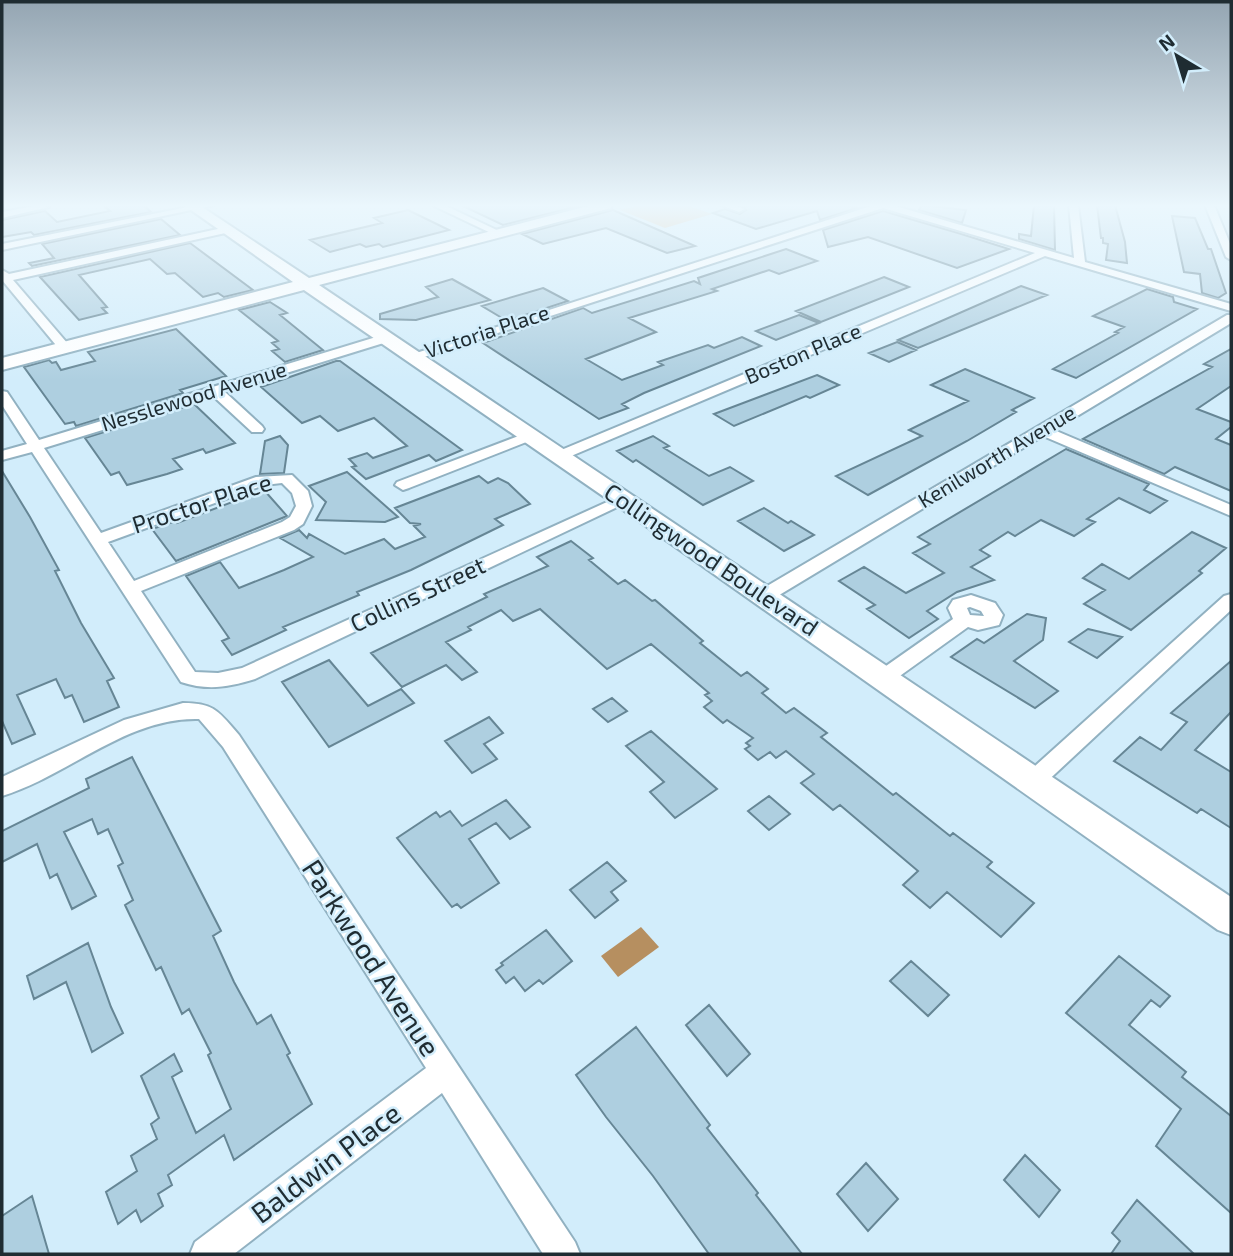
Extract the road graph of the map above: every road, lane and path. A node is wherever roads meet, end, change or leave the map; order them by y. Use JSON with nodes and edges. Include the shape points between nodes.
{"nodes":[{"id":1,"x":64,"y":264,"type":"edge"},
{"id":2,"x":277,"y":264,"type":"edge"},
{"id":3,"x":380,"y":264,"type":"edge"},
{"id":4,"x":701,"y":264,"type":"edge"},
{"id":5,"x":1018,"y":264,"type":"edge"},
{"id":6,"x":1085,"y":264,"type":"edge"},
{"id":7,"x":4,"y":276,"type":"edge"},
{"id":8,"x":306,"y":283,"type":"junction"},
{"id":9,"x":1231,"y":308,"type":"edge"},
{"id":10,"x":1231,"y":318,"type":"edge"},
{"id":11,"x":386,"y":338,"type":"junction"},
{"id":12,"x":64,"y":347,"type":"junction"},
{"id":13,"x":413,"y":356,"type":"junction"},
{"id":14,"x":2,"y":364,"type":"edge"},
{"id":15,"x":215,"y":390,"type":"junction"},
{"id":16,"x":2,"y":395,"type":"edge"},
{"id":17,"x":257,"y":429,"type":"dead end"},
{"id":18,"x":1042,"y":430,"type":"junction"},
{"id":19,"x":529,"y":436,"type":"junction"},
{"id":20,"x":35,"y":446,"type":"junction"},
{"id":21,"x":2,"y":456,"type":"edge"},
{"id":22,"x":559,"y":456,"type":"junction"},
{"id":23,"x":403,"y":485,"type":"dead end"},
{"id":24,"x":624,"y":500,"type":"junction"},
{"id":25,"x":1231,"y":511,"type":"edge"},
{"id":26,"x":97,"y":540,"type":"junction"},
{"id":27,"x":130,"y":589,"type":"junction"},
{"id":28,"x":764,"y":596,"type":"junction"},
{"id":29,"x":1231,"y":600,"type":"edge"},
{"id":30,"x":965,"y":620,"type":"dead end"},
{"id":31,"x":883,"y":678,"type":"junction"},
{"id":32,"x":1033,"y":781,"type":"junction"},
{"id":33,"x":2,"y":787,"type":"edge"},
{"id":34,"x":1231,"y":918,"type":"edge"},
{"id":35,"x":445,"y":1072,"type":"junction"},
{"id":36,"x":207,"y":1254,"type":"edge"},
{"id":37,"x":563,"y":1254,"type":"edge"}],
"edges":[{"from":1,"to":7,"type":"street"},
{"from":2,"to":8,"type":"main road","name":"Collingwood Boulevard"},
{"from":3,"to":8,"type":"main road"},
{"from":4,"to":13,"type":"street","name":"Victoria Place"},
{"from":5,"to":22,"type":"street","name":"Boston Place"},
{"from":6,"to":9,"type":"street"},
{"from":7,"to":12,"type":"street"},
{"from":8,"to":11,"type":"main road","name":"Collingwood Boulevard"},
{"from":8,"to":12,"type":"main road"},
{"from":10,"to":18,"type":"street","name":"Kenilworth Avenue"},
{"from":11,"to":13,"type":"main road","name":"Collingwood Boulevard"},
{"from":11,"to":15,"type":"street","name":"Nesslewood Avenue"},
{"from":12,"to":14,"type":"main road"},
{"from":13,"to":19,"type":"main road","name":"Collingwood Boulevard"},
{"from":15,"to":17,"type":"street"},
{"from":15,"to":20,"type":"street","name":"Nesslewood Avenue"},
{"from":16,"to":20,"type":"street"},
{"from":18,"to":25,"type":"street"},
{"from":18,"to":28,"type":"street","name":"Kenilworth Avenue"},
{"from":19,"to":22,"type":"main road","name":"Collingwood Boulevard"},
{"from":19,"to":23,"type":"street"},
{"from":20,"to":21,"type":"street","name":"Nesslewood Avenue"},
{"from":20,"to":26,"type":"street"},
{"from":22,"to":24,"type":"main road","name":"Collingwood Boulevard"},
{"from":24,"to":27,"type":"street","name":"Collins Street","via":[[248,674],[209,682],[188,677]]},
{"from":24,"to":28,"type":"main road","name":"Collingwood Boulevard"},
{"from":26,"to":27,"type":"street"},
{"from":26,"to":27,"type":"street","name":"Proctor Place","via":[[270,478],[286,478],[300,491],[304,506],[288,526]]},
{"from":28,"to":31,"type":"main road","name":"Collingwood Boulevard"},
{"from":29,"to":32,"type":"street"},
{"from":30,"to":31,"type":"street"},
{"from":31,"to":32,"type":"main road","name":"Collingwood Boulevard"},
{"from":32,"to":34,"type":"main road","name":"Collingwood Boulevard"},
{"from":33,"to":35,"type":"street","name":"Parkwood Avenue","via":[[150,718],[178,711],[206,713],[231,741]]},
{"from":35,"to":36,"type":"street","name":"Baldwin Place"},
{"from":35,"to":37,"type":"street","name":"Parkwood Avenue"}]}
